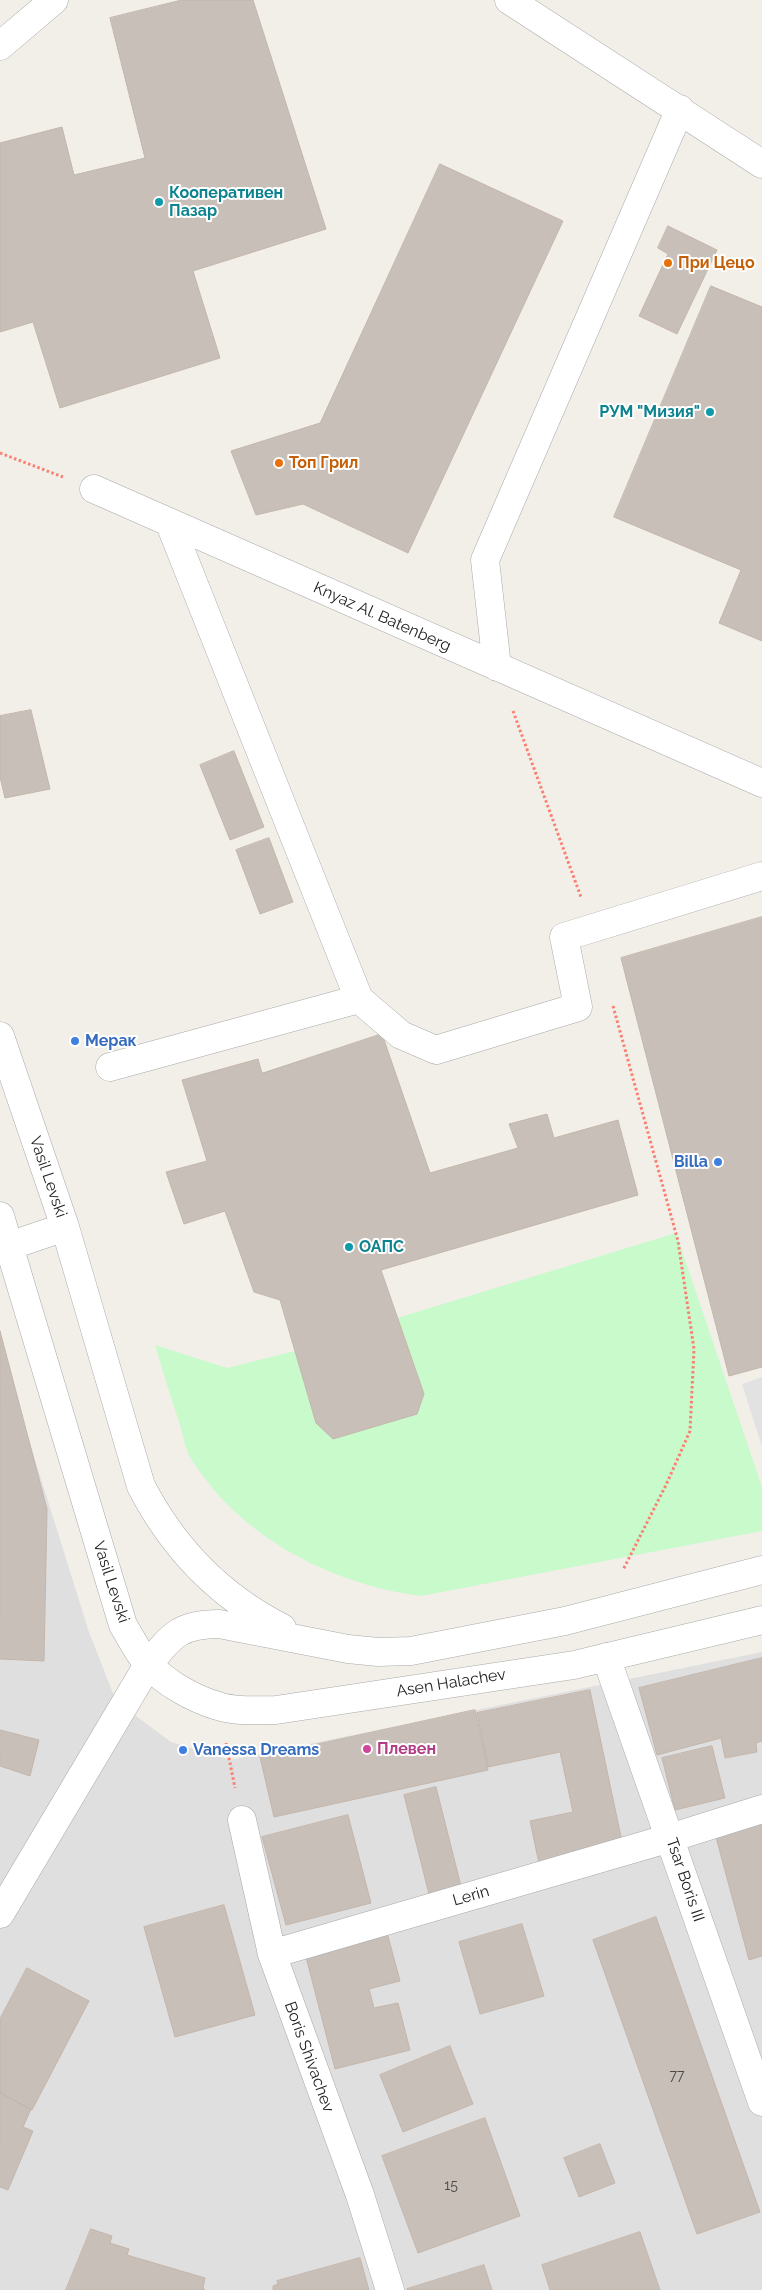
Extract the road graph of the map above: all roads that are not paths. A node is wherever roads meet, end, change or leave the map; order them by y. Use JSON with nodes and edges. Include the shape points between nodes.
{"nodes":[{"id":1,"x":54,"y":0,"type":"edge"},
{"id":2,"x":509,"y":0,"type":"edge"},
{"id":3,"x":0,"y":46,"type":"edge"},
{"id":4,"x":680,"y":109,"type":"junction"},
{"id":5,"x":762,"y":164,"type":"edge"},
{"id":6,"x":94,"y":489,"type":"road end"},
{"id":7,"x":170,"y":524,"type":"junction"},
{"id":8,"x":497,"y":667,"type":"junction"},
{"id":9,"x":762,"y":784,"type":"edge"},
{"id":10,"x":762,"y":876,"type":"edge"},
{"id":11,"x":359,"y":999,"type":"junction"},
{"id":12,"x":0,"y":1036,"type":"edge"},
{"id":13,"x":110,"y":1067,"type":"dead end"},
{"id":14,"x":0,"y":1216,"type":"edge"},
{"id":15,"x":65,"y":1228,"type":"junction"},
{"id":16,"x":5,"y":1248,"type":"edge"},
{"id":17,"x":762,"y":1570,"type":"edge"},
{"id":18,"x":762,"y":1620,"type":"edge"},
{"id":19,"x":320,"y":1643,"type":"junction"},
{"id":20,"x":606,"y":1657,"type":"junction"},
{"id":21,"x":148,"y":1664,"type":"junction"},
{"id":22,"x":762,"y":1809,"type":"edge"},
{"id":23,"x":242,"y":1820,"type":"road end"},
{"id":24,"x":670,"y":1838,"type":"junction"},
{"id":25,"x":0,"y":1914,"type":"edge"},
{"id":26,"x":272,"y":1954,"type":"junction"},
{"id":27,"x":762,"y":2102,"type":"edge"},
{"id":28,"x":390,"y":2290,"type":"edge"}],
"edges":[{"from":1,"to":3,"type":"street"},
{"from":2,"to":4,"type":"street"},
{"from":4,"to":5,"type":"street"},
{"from":4,"to":8,"type":"street","via":[[485,560]]},
{"from":6,"to":7,"type":"street","name":"Knyaz Al. Batenberg"},
{"from":7,"to":8,"type":"street","name":"Knyaz Al. Batenberg"},
{"from":7,"to":11,"type":"street"},
{"from":8,"to":9,"type":"street","name":"Knyaz Al. Batenberg"},
{"from":10,"to":11,"type":"street","via":[[564,937],[578,1007],[436,1050],[401,1035]]},
{"from":11,"to":13,"type":"street"},
{"from":12,"to":15,"type":"street","name":"Vasil Levski"},
{"from":14,"to":16,"type":"street","name":"Vasil Levski"},
{"from":15,"to":16,"type":"street"},
{"from":15,"to":19,"type":"street","name":"Vasil Levski","via":[[141,1486],[156,1515],[179,1547],[232,1599],[292,1633]]},
{"from":16,"to":21,"type":"street","name":"Vasil Levski","via":[[123,1625]]},
{"from":17,"to":19,"type":"street","via":[[565,1621],[411,1651],[378,1652]]},
{"from":18,"to":20,"type":"street","name":"Asen Halachev"},
{"from":19,"to":21,"type":"street","via":[[219,1624],[202,1624],[182,1629]]},
{"from":20,"to":21,"type":"street","name":"Asen Halachev","via":[[574,1665],[276,1710],[219,1707],[169,1682]]},
{"from":20,"to":24,"type":"street","name":"Tsar Boris III"},
{"from":21,"to":25,"type":"street"},
{"from":22,"to":24,"type":"street","name":"Lerin"},
{"from":23,"to":26,"type":"street","name":"Boris Shivachev"},
{"from":24,"to":26,"type":"street","name":"Lerin"},
{"from":24,"to":27,"type":"street","name":"Tsar Boris III"},
{"from":26,"to":28,"type":"street","name":"Boris Shivachev","via":[[360,2195]]}]}
